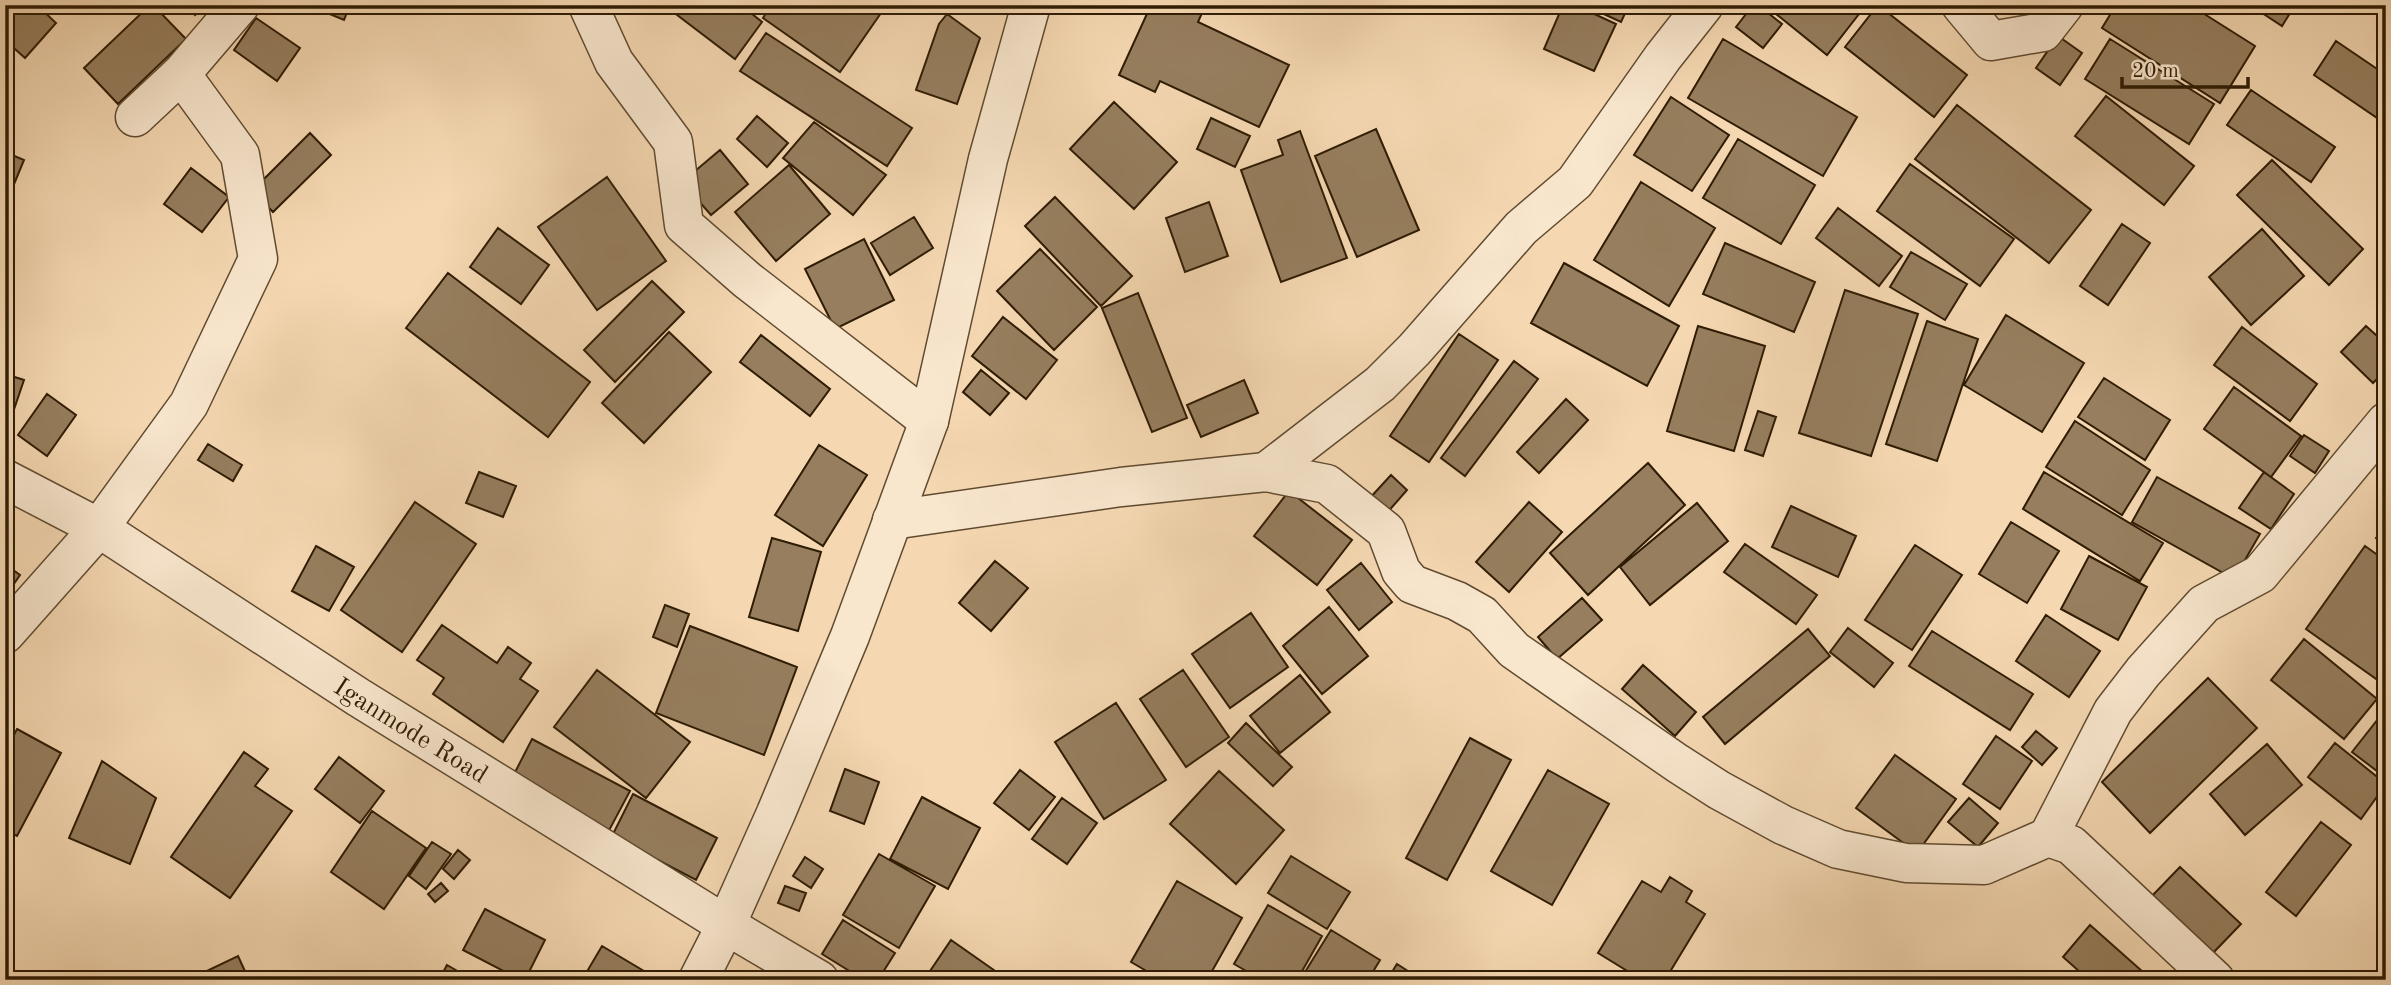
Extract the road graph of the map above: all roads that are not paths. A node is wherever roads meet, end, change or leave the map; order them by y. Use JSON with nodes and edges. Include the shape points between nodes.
{"nodes":[{"id":1,"x":240,"y":5,"type":"edge"},
{"id":2,"x":588,"y":5,"type":"edge"},
{"id":3,"x":1031,"y":5,"type":"edge"},
{"id":4,"x":1704,"y":5,"type":"edge"},
{"id":5,"x":1961,"y":5,"type":"edge"},
{"id":6,"x":2064,"y":5,"type":"edge"},
{"id":7,"x":181,"y":74,"type":"junction"},
{"id":8,"x":135,"y":117,"type":"dead end"},
{"id":9,"x":929,"y":421,"type":"junction"},
{"id":10,"x":2386,"y":422,"type":"edge"},
{"id":11,"x":1321,"y":428,"type":"junction"},
{"id":12,"x":1266,"y":472,"type":"junction"},
{"id":13,"x":5,"y":479,"type":"edge"},
{"id":14,"x":1327,"y":484,"type":"junction"},
{"id":15,"x":892,"y":520,"type":"junction"},
{"id":16,"x":99,"y":528,"type":"junction"},
{"id":17,"x":5,"y":635,"type":"edge"},
{"id":18,"x":2048,"y":837,"type":"junction"},
{"id":19,"x":726,"y":925,"type":"junction"},
{"id":20,"x":698,"y":980,"type":"edge"},
{"id":21,"x":819,"y":980,"type":"edge"},
{"id":22,"x":2215,"y":980,"type":"edge"}],
"edges":[{"from":1,"to":7,"type":"street"},
{"from":2,"to":9,"type":"street","via":[[614,62],[673,142],[684,225],[747,280]]},
{"from":3,"to":9,"type":"street","via":[[988,159]]},
{"from":4,"to":11,"type":"street","via":[[1575,182],[1521,228],[1380,384]]},
{"from":5,"to":6,"type":"street","via":[[1991,41],[2043,32]]},
{"from":7,"to":8,"type":"street"},
{"from":7,"to":16,"type":"street","via":[[240,155],[258,259],[189,404]]},
{"from":9,"to":15,"type":"street"},
{"from":10,"to":18,"type":"street","via":[[2260,574],[2204,604],[2143,671],[2113,711]]},
{"from":11,"to":12,"type":"street"},
{"from":11,"to":14,"type":"street"},
{"from":12,"to":14,"type":"street"},
{"from":12,"to":15,"type":"street","via":[[1121,486]]},
{"from":13,"to":16,"type":"street","name":"Iganmode Road"},
{"from":14,"to":18,"type":"street","via":[[1385,531],[1401,571],[1412,584],[1482,615],[1514,650],[1644,741],[1783,825],[1838,849],[1906,863],[1984,864]]},
{"from":15,"to":19,"type":"street","via":[[850,636]]},
{"from":16,"to":17,"type":"street"},
{"from":16,"to":19,"type":"street","name":"Iganmode Road","via":[[358,697]]},
{"from":18,"to":22,"type":"street","via":[[2070,845]]},
{"from":19,"to":20,"type":"street"},
{"from":19,"to":21,"type":"street","name":"Iganmode Road"}]}
